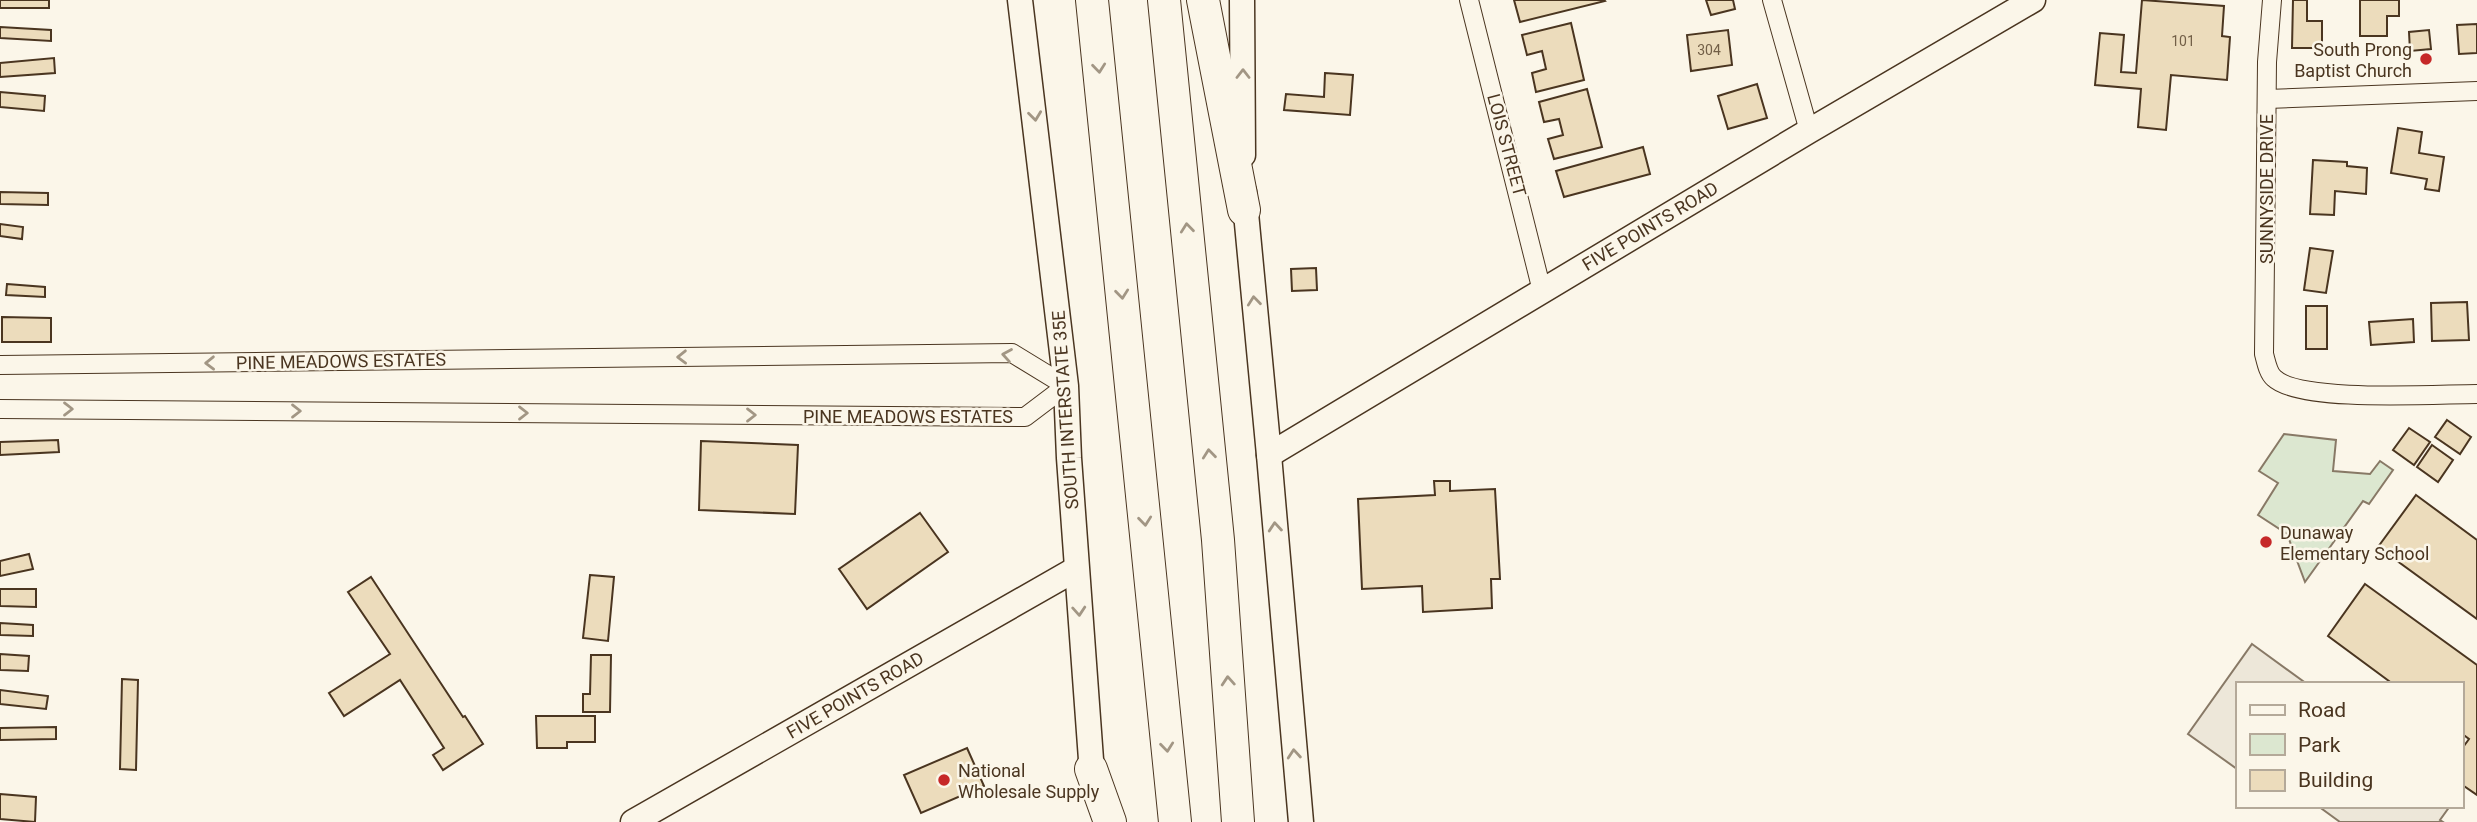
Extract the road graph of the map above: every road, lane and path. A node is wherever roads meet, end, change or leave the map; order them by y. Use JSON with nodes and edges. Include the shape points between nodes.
{"nodes":[{"id":1,"x":1020,"y":0,"type":"edge"},
{"id":2,"x":1092,"y":0,"type":"edge"},
{"id":3,"x":1164,"y":0,"type":"edge"},
{"id":4,"x":1203,"y":0,"type":"edge"},
{"id":5,"x":1242,"y":0,"type":"edge"},
{"id":6,"x":1469,"y":0,"type":"edge"},
{"id":7,"x":1772,"y":0,"type":"edge"},
{"id":8,"x":2033,"y":0,"type":"edge"},
{"id":9,"x":2272,"y":0,"type":"edge"},
{"id":10,"x":2477,"y":91,"type":"edge"},
{"id":11,"x":2267,"y":99,"type":"junction"},
{"id":12,"x":1809,"y":131,"type":"junction"},
{"id":13,"x":1244,"y":210,"type":"junction"},
{"id":14,"x":1542,"y":291,"type":"junction"},
{"id":15,"x":0,"y":365,"type":"edge"},
{"id":16,"x":1066,"y":386,"type":"junction"},
{"id":17,"x":2477,"y":394,"type":"edge"},
{"id":18,"x":0,"y":409,"type":"edge"},
{"id":19,"x":1269,"y":455,"type":"junction"},
{"id":20,"x":1076,"y":569,"type":"junction"},
{"id":21,"x":1091,"y":769,"type":"junction"},
{"id":22,"x":633,"y":822,"type":"edge"},
{"id":23,"x":1096,"y":822,"type":"edge"},
{"id":24,"x":1110,"y":822,"type":"edge"},
{"id":25,"x":1175,"y":822,"type":"edge"},
{"id":26,"x":1238,"y":822,"type":"edge"},
{"id":27,"x":1301,"y":822,"type":"edge"}],
"edges":[{"from":1,"to":16,"type":"main road","name":"SOUTH INTERSTATE 35E","one_way":true},
{"from":2,"to":25,"type":"highway","one_way":true},
{"from":26,"to":3,"type":"highway","one_way":true,"via":[[1217,540]]},
{"from":4,"to":13,"type":"highway"},
{"from":13,"to":5,"type":"main road","one_way":true},
{"from":6,"to":14,"type":"street","name":"LOIS STREET"},
{"from":7,"to":12,"type":"street"},
{"from":8,"to":12,"type":"main road","name":"FIVE POINTS ROAD"},
{"from":9,"to":11,"type":"street","name":"SUNNYSIDE DRIVE"},
{"from":10,"to":11,"type":"street"},
{"from":11,"to":17,"type":"street","name":"SUNNYSIDE DRIVE","via":[[2264,354],[2271,376],[2302,391],[2327,394]]},
{"from":12,"to":14,"type":"main road","name":"FIVE POINTS ROAD"},
{"from":19,"to":13,"type":"main road","one_way":true},
{"from":14,"to":19,"type":"main road","name":"FIVE POINTS ROAD"},
{"from":16,"to":15,"type":"street","name":"PINE MEADOWS ESTATES","one_way":true,"via":[[1012,352]]},
{"from":18,"to":16,"type":"street","name":"PINE MEADOWS ESTATES","one_way":true,"via":[[1024,417]]},
{"from":16,"to":20,"type":"main road","name":"SOUTH INTERSTATE 35E"},
{"from":27,"to":19,"type":"main road","one_way":true},
{"from":20,"to":21,"type":"main road","name":"SOUTH INTERSTATE 35E","one_way":true},
{"from":20,"to":22,"type":"main road","name":"FIVE POINTS ROAD"},
{"from":21,"to":23,"type":"main road","name":"SOUTH INTERSTATE 35E"},
{"from":21,"to":24,"type":"highway"}]}
